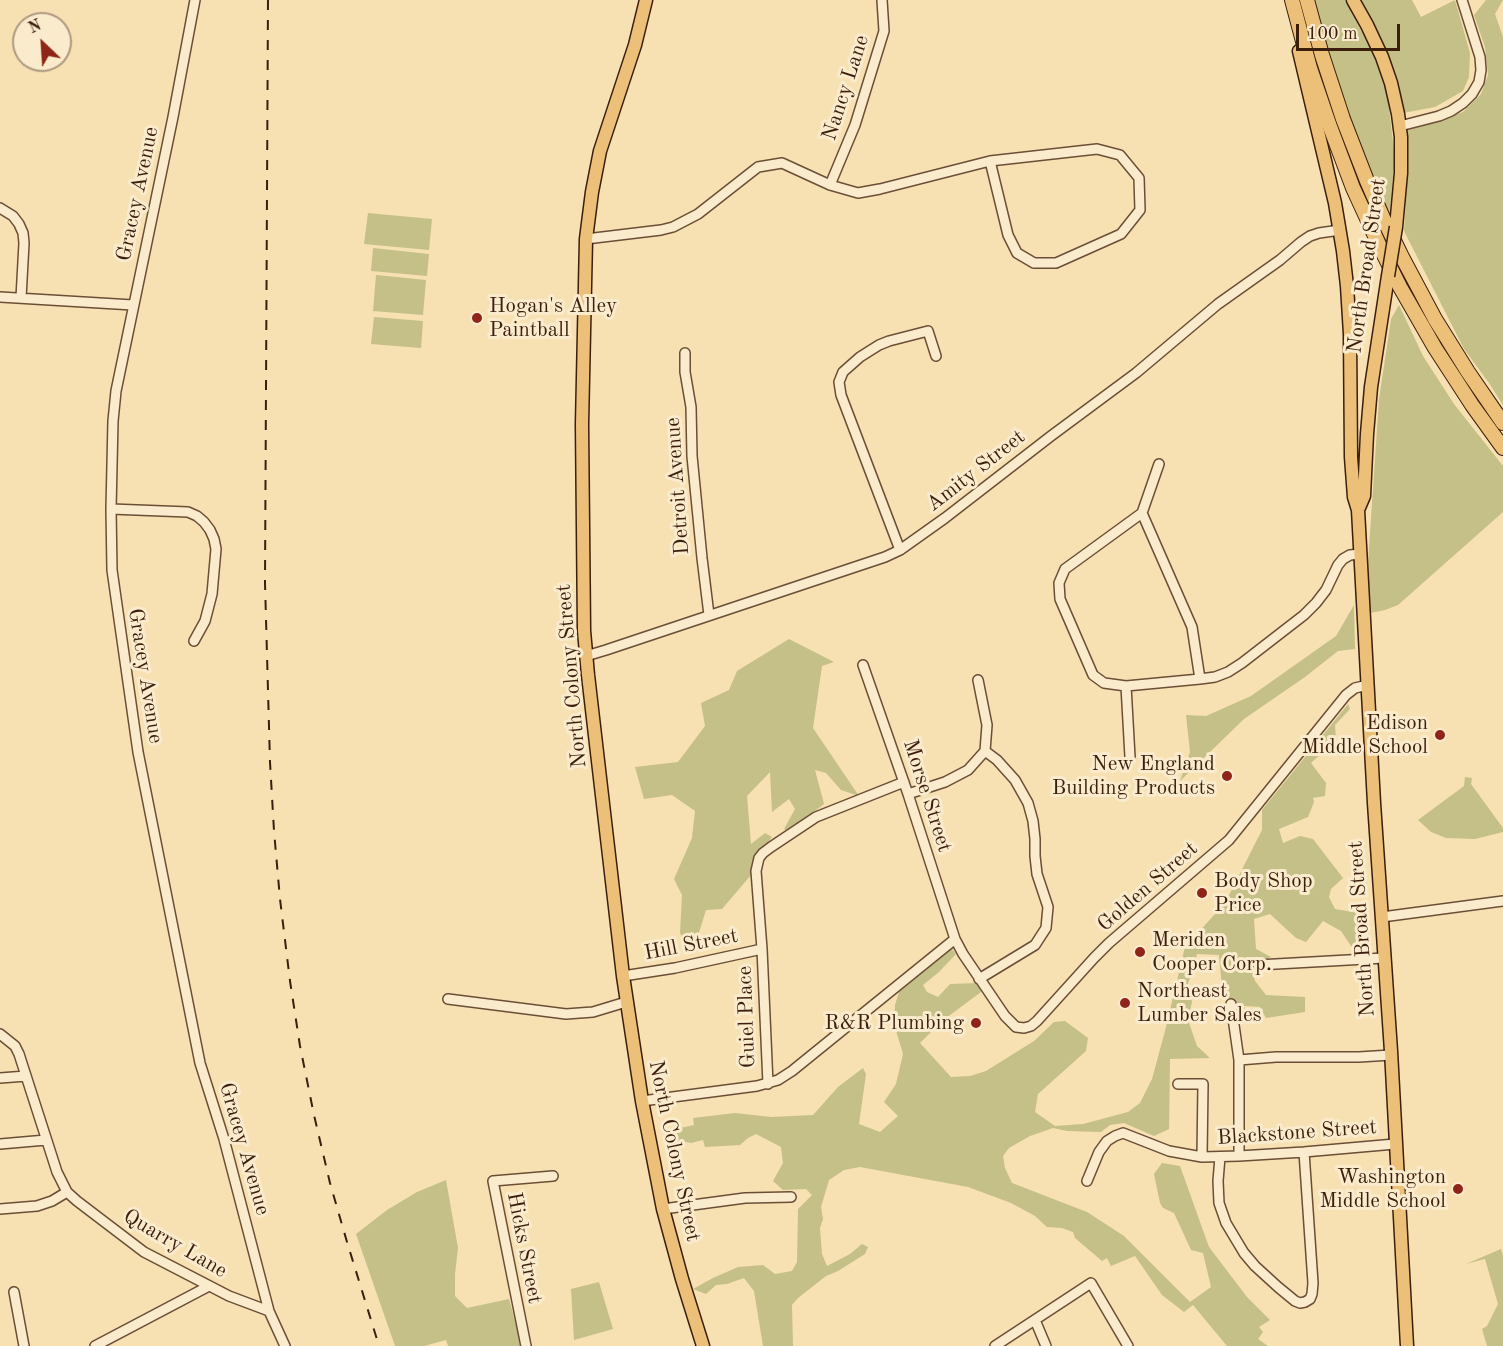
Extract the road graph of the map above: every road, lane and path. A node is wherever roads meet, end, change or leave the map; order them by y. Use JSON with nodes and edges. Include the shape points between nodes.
{"nodes":[{"id":1,"x":195,"y":0,"type":"edge"},
{"id":2,"x":646,"y":0,"type":"edge"},
{"id":3,"x":882,"y":0,"type":"edge"},
{"id":4,"x":1292,"y":0,"type":"edge"},
{"id":5,"x":1307,"y":0,"type":"edge"},
{"id":6,"x":1353,"y":0,"type":"edge"},
{"id":7,"x":1462,"y":0,"type":"edge"},
{"id":8,"x":1297,"y":20,"type":"junction"},
{"id":9,"x":1400,"y":126,"type":"junction"},
{"id":10,"x":990,"y":161,"type":"junction"},
{"id":11,"x":830,"y":185,"type":"junction"},
{"id":12,"x":0,"y":207,"type":"edge"},
{"id":13,"x":1340,"y":230,"type":"junction"},
{"id":14,"x":586,"y":239,"type":"junction"},
{"id":15,"x":0,"y":297,"type":"edge"},
{"id":16,"x":21,"y":298,"type":"junction"},
{"id":17,"x":134,"y":305,"type":"junction"},
{"id":18,"x":685,"y":353,"type":"dead end"},
{"id":19,"x":936,"y":356,"type":"dead end"},
{"id":20,"x":1350,"y":409,"type":"junction"},
{"id":21,"x":1368,"y":409,"type":"junction"},
{"id":22,"x":1503,"y":423,"type":"edge"},
{"id":23,"x":1503,"y":448,"type":"edge"},
{"id":24,"x":1159,"y":464,"type":"dead end"},
{"id":25,"x":111,"y":509,"type":"junction"},
{"id":26,"x":1358,"y":510,"type":"junction"},
{"id":27,"x":1142,"y":513,"type":"junction"},
{"id":28,"x":900,"y":550,"type":"junction"},
{"id":29,"x":1360,"y":554,"type":"junction"},
{"id":30,"x":709,"y":615,"type":"junction"},
{"id":31,"x":194,"y":641,"type":"dead end"},
{"id":32,"x":586,"y":656,"type":"junction"},
{"id":33,"x":863,"y":665,"type":"dead end"},
{"id":34,"x":978,"y":680,"type":"dead end"},
{"id":35,"x":1200,"y":680,"type":"junction"},
{"id":36,"x":1368,"y":685,"type":"junction"},
{"id":37,"x":1126,"y":686,"type":"junction"},
{"id":38,"x":985,"y":751,"type":"junction"},
{"id":39,"x":1130,"y":757,"type":"dead end"},
{"id":40,"x":904,"y":782,"type":"junction"},
{"id":41,"x":908,"y":794,"type":"junction"},
{"id":42,"x":1503,"y":901,"type":"edge"},
{"id":43,"x":1382,"y":917,"type":"junction"},
{"id":44,"x":955,"y":939,"type":"junction"},
{"id":45,"x":762,"y":949,"type":"junction"},
{"id":46,"x":1384,"y":958,"type":"junction"},
{"id":47,"x":1258,"y":965,"type":"dead end"},
{"id":48,"x":623,"y":976,"type":"junction"},
{"id":49,"x":980,"y":979,"type":"junction"},
{"id":50,"x":448,"y":999,"type":"dead end"},
{"id":51,"x":626,"y":1002,"type":"junction"},
{"id":52,"x":1231,"y":1004,"type":"dead end"},
{"id":53,"x":0,"y":1034,"type":"edge"},
{"id":54,"x":1391,"y":1055,"type":"junction"},
{"id":55,"x":1239,"y":1060,"type":"junction"},
{"id":56,"x":26,"y":1076,"type":"junction"},
{"id":57,"x":0,"y":1078,"type":"edge"},
{"id":58,"x":768,"y":1084,"type":"junction"},
{"id":59,"x":1178,"y":1084,"type":"dead end"},
{"id":60,"x":642,"y":1101,"type":"junction"},
{"id":61,"x":46,"y":1140,"type":"junction"},
{"id":62,"x":0,"y":1144,"type":"edge"},
{"id":63,"x":1395,"y":1144,"type":"junction"},
{"id":64,"x":1304,"y":1152,"type":"junction"},
{"id":65,"x":1239,"y":1156,"type":"junction"},
{"id":66,"x":1202,"y":1157,"type":"junction"},
{"id":67,"x":1220,"y":1157,"type":"junction"},
{"id":68,"x":553,"y":1176,"type":"dead end"},
{"id":69,"x":1087,"y":1181,"type":"dead end"},
{"id":70,"x":68,"y":1192,"type":"junction"},
{"id":71,"x":790,"y":1197,"type":"dead end"},
{"id":72,"x":0,"y":1209,"type":"edge"},
{"id":73,"x":663,"y":1209,"type":"junction"},
{"id":74,"x":209,"y":1286,"type":"junction"},
{"id":75,"x":14,"y":1292,"type":"dead end"},
{"id":76,"x":269,"y":1311,"type":"junction"},
{"id":77,"x":1035,"y":1320,"type":"junction"},
{"id":78,"x":24,"y":1346,"type":"edge"},
{"id":79,"x":95,"y":1346,"type":"edge"},
{"id":80,"x":285,"y":1346,"type":"edge"},
{"id":81,"x":526,"y":1346,"type":"edge"},
{"id":82,"x":703,"y":1346,"type":"edge"},
{"id":83,"x":995,"y":1346,"type":"edge"},
{"id":84,"x":1046,"y":1346,"type":"edge"},
{"id":85,"x":1128,"y":1346,"type":"edge"},
{"id":86,"x":1407,"y":1346,"type":"edge"}],
"edges":[{"from":1,"to":17,"type":"street","name":"Gracey Avenue"},
{"from":2,"to":14,"type":"main road","name":"North Colony Street","via":[[600,151]]},
{"from":3,"to":11,"type":"street","name":"Nancy Lane","via":[[884,31],[855,125]]},
{"from":4,"to":8,"type":"highway","name":"North Broad Street"},
{"from":5,"to":22,"type":"highway","via":[[1343,119],[1384,220],[1444,334]]},
{"from":6,"to":9,"type":"main road","name":"North Broad Street","via":[[1385,65]]},
{"from":7,"to":9,"type":"street","via":[[1480,57],[1479,82],[1463,103],[1451,111]]},
{"from":8,"to":13,"type":"main road","name":"North Broad Street","via":[[1296,39]]},
{"from":8,"to":23,"type":"highway","via":[[1338,149],[1381,249],[1435,348]]},
{"from":9,"to":21,"type":"main road","name":"North Broad Street","bridge":true,"via":[[1401,182],[1396,227]]},
{"from":10,"to":10,"type":"street","via":[[1008,235],[1017,253],[1034,263],[1056,263],[1122,234],[1140,210],[1139,178],[1120,155],[1096,149]]},
{"from":10,"to":11,"type":"street","via":[[858,193]]},
{"from":11,"to":14,"type":"street","via":[[782,162],[758,167],[698,214],[674,227]]},
{"from":12,"to":16,"type":"street","via":[[13,216],[23,233]]},
{"from":13,"to":20,"type":"main road","name":"North Broad Street","via":[[1349,311]]},
{"from":13,"to":28,"type":"street","name":"Amity Street","via":[[1319,233],[1301,242],[1218,304],[1136,373]]},
{"from":14,"to":32,"type":"main road","name":"North Colony Street","via":[[582,424]]},
{"from":15,"to":16,"type":"street"},
{"from":16,"to":17,"type":"street"},
{"from":17,"to":25,"type":"street","name":"Gracey Avenue","via":[[114,406]]},
{"from":18,"to":30,"type":"street","name":"Detroit Avenue"},
{"from":19,"to":28,"type":"street","via":[[928,331],[870,350],[843,372],[838,382]]},
{"from":20,"to":21,"type":"main road"},
{"from":20,"to":26,"type":"main road","name":"North Broad Street"},
{"from":21,"to":26,"type":"main road","name":"North Broad Street","via":[[1364,495]]},
{"from":24,"to":27,"type":"street"},
{"from":25,"to":31,"type":"street","via":[[188,512],[210,530],[216,549],[212,594],[205,621]]},
{"from":25,"to":76,"type":"street","name":"Gracey Avenue","via":[[114,591],[149,808],[201,1063]]},
{"from":26,"to":29,"type":"main road","name":"North Broad Street"},
{"from":27,"to":35,"type":"street","via":[[1192,627]]},
{"from":27,"to":37,"type":"street","via":[[1065,569],[1059,583],[1060,599],[1093,675],[1104,683]]},
{"from":28,"to":30,"type":"street","name":"Amity Street"},
{"from":29,"to":35,"type":"street","via":[[1343,559],[1316,603],[1291,625],[1228,672]]},
{"from":29,"to":36,"type":"main road","name":"North Broad Street"},
{"from":30,"to":32,"type":"street","name":"Amity Street"},
{"from":32,"to":48,"type":"main road","name":"North Colony Street"},
{"from":33,"to":40,"type":"street","name":"Morse Street"},
{"from":34,"to":38,"type":"street","via":[[987,725]]},
{"from":35,"to":37,"type":"street"},
{"from":36,"to":43,"type":"main road","name":"North Broad Street"},
{"from":36,"to":49,"type":"street","name":"Golden Street","via":[[1346,695],[1230,839],[1109,943],[1031,1026],[1016,1027],[1010,1023]]},
{"from":37,"to":39,"type":"street"},
{"from":38,"to":41,"type":"street","via":[[968,770]]},
{"from":38,"to":49,"type":"street","via":[[1015,780],[1028,803],[1037,874],[1048,907],[1046,928],[1035,945]]},
{"from":40,"to":41,"type":"street","name":"Morse Street"},
{"from":40,"to":45,"type":"street","name":"Hill Street","via":[[816,817],[763,852],[756,871]]},
{"from":41,"to":44,"type":"street","name":"Morse Street"},
{"from":42,"to":43,"type":"street"},
{"from":43,"to":46,"type":"main road","name":"North Broad Street"},
{"from":44,"to":49,"type":"street","name":"Golden Street"},
{"from":44,"to":58,"type":"street","via":[[792,1071]]},
{"from":45,"to":48,"type":"street","name":"Hill Street"},
{"from":45,"to":58,"type":"street","name":"Guiel Place"},
{"from":46,"to":47,"type":"street"},
{"from":46,"to":54,"type":"main road","name":"North Broad Street"},
{"from":48,"to":51,"type":"main road","name":"North Colony Street"},
{"from":50,"to":51,"type":"street","via":[[566,1014],[593,1012]]},
{"from":51,"to":60,"type":"main road","name":"North Colony Street"},
{"from":52,"to":55,"type":"street"},
{"from":53,"to":56,"type":"street","name":"Quarry Lane","via":[[15,1046]]},
{"from":54,"to":55,"type":"street"},
{"from":54,"to":63,"type":"main road","name":"North Broad Street"},
{"from":55,"to":65,"type":"street"},
{"from":56,"to":57,"type":"street"},
{"from":56,"to":61,"type":"street","name":"Quarry Lane"},
{"from":58,"to":60,"type":"street"},
{"from":59,"to":66,"type":"street","name":"Blackstone Street","via":[[1203,1084]]},
{"from":60,"to":73,"type":"main road","name":"North Colony Street"},
{"from":61,"to":62,"type":"street"},
{"from":61,"to":70,"type":"street","name":"Quarry Lane"},
{"from":63,"to":64,"type":"street","name":"Blackstone Street"},
{"from":63,"to":86,"type":"main road","name":"North Broad Street"},
{"from":64,"to":65,"type":"street","name":"Blackstone Street"},
{"from":64,"to":67,"type":"street","via":[[1313,1283],[1310,1299],[1300,1303],[1255,1266],[1226,1223],[1219,1203]]},
{"from":65,"to":67,"type":"street","name":"Blackstone Street"},
{"from":66,"to":67,"type":"street","name":"Blackstone Street"},
{"from":66,"to":69,"type":"street","name":"Blackstone Street","via":[[1169,1151],[1123,1133],[1107,1141]]},
{"from":68,"to":81,"type":"street","name":"Hicks Street","via":[[493,1181]]},
{"from":70,"to":72,"type":"street","via":[[37,1206]]},
{"from":70,"to":74,"type":"street","name":"Quarry Lane","via":[[135,1246]]},
{"from":71,"to":73,"type":"street","via":[[745,1198]]},
{"from":73,"to":82,"type":"main road","name":"North Colony Street"},
{"from":74,"to":76,"type":"street","name":"Quarry Lane"},
{"from":74,"to":79,"type":"street"},
{"from":75,"to":78,"type":"street"},
{"from":76,"to":80,"type":"street","name":"Gracey Avenue"},
{"from":77,"to":83,"type":"street"},
{"from":77,"to":84,"type":"street"},
{"from":77,"to":85,"type":"street","via":[[1091,1283]]}]}
